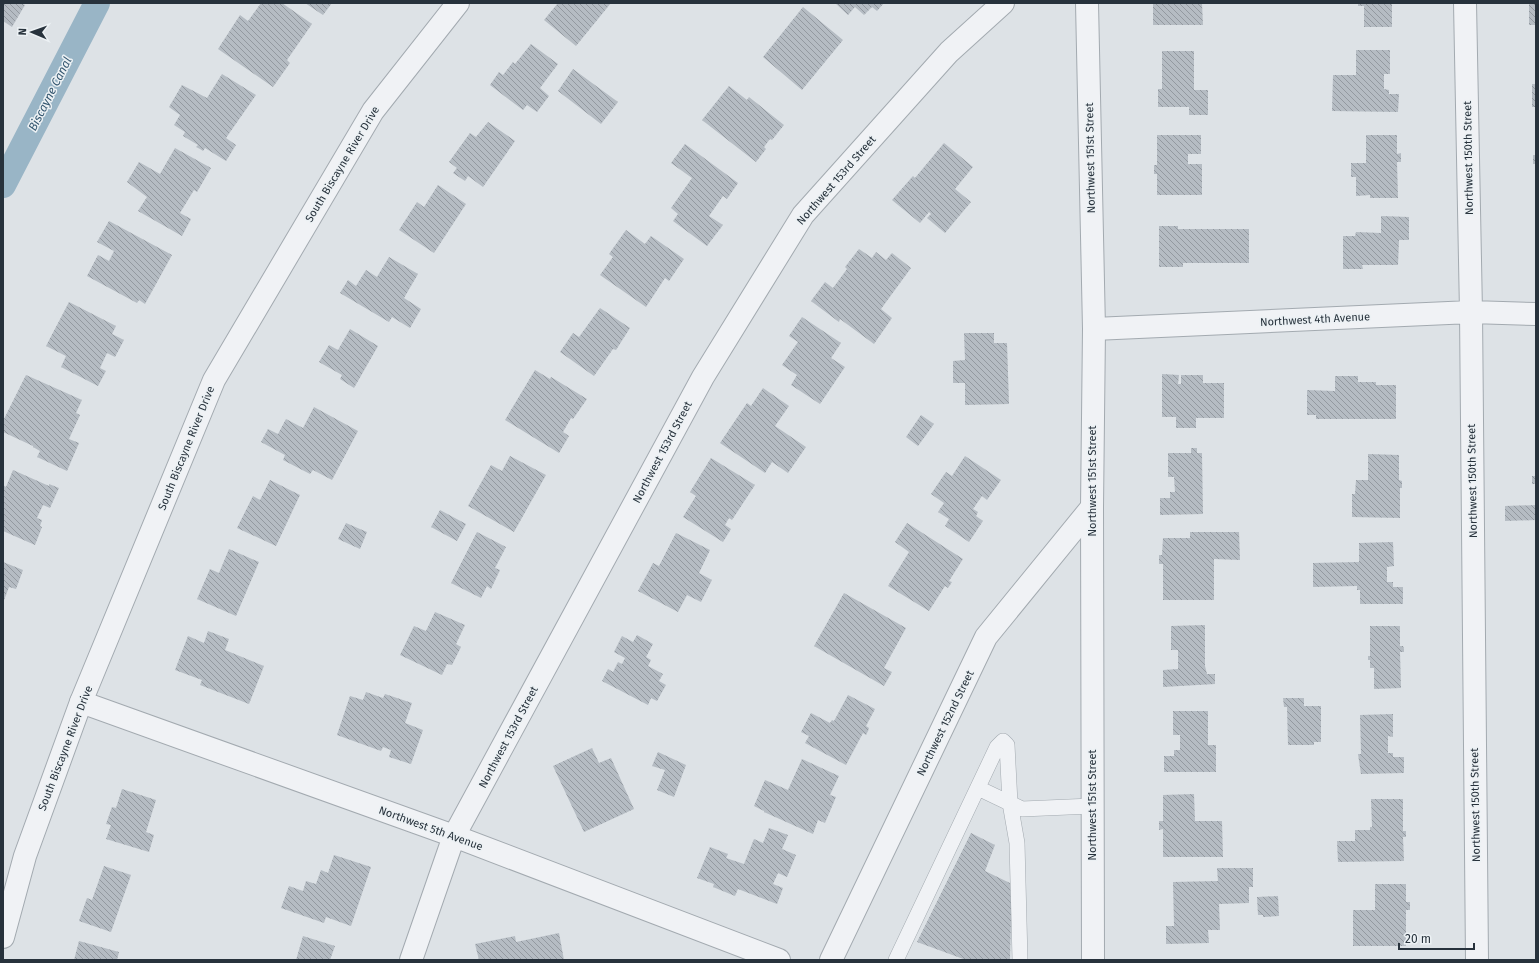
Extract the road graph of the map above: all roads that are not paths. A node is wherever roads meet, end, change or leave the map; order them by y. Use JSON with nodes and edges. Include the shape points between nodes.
{"nodes":[{"id":1,"x":458,"y":3,"type":"edge"},
{"id":2,"x":1003,"y":3,"type":"edge"},
{"id":3,"x":1087,"y":3,"type":"edge"},
{"id":4,"x":1465,"y":3,"type":"edge"},
{"id":5,"x":1471,"y":312,"type":"junction"},
{"id":6,"x":1536,"y":314,"type":"edge"},
{"id":7,"x":1094,"y":329,"type":"junction"},
{"id":8,"x":1092,"y":507,"type":"junction"},
{"id":9,"x":81,"y":702,"type":"junction"},
{"id":10,"x":978,"y":788,"type":"junction"},
{"id":11,"x":1010,"y":803,"type":"junction"},
{"id":12,"x":1092,"y":806,"type":"junction"},
{"id":13,"x":454,"y":836,"type":"junction"},
{"id":14,"x":3,"y":937,"type":"edge"},
{"id":15,"x":411,"y":960,"type":"edge"},
{"id":16,"x":779,"y":960,"type":"edge"},
{"id":17,"x":831,"y":960,"type":"edge"},
{"id":18,"x":896,"y":960,"type":"edge"},
{"id":19,"x":1020,"y":960,"type":"edge"},
{"id":20,"x":1093,"y":960,"type":"edge"},
{"id":21,"x":1477,"y":960,"type":"edge"}],
"edges":[{"from":1,"to":9,"type":"street","name":"South Biscayne River Drive","via":[[373,111],[214,380]]},
{"from":2,"to":13,"type":"street","name":"Northwest 153rd Street","via":[[949,52],[804,215],[703,377]]},
{"from":3,"to":7,"type":"street","name":"Northwest 151st Street"},
{"from":4,"to":5,"type":"street","name":"Northwest 150th Street"},
{"from":5,"to":6,"type":"street","name":"Northwest 4th Avenue"},
{"from":5,"to":7,"type":"street","name":"Northwest 4th Avenue"},
{"from":5,"to":21,"type":"street","name":"Northwest 150th Street"},
{"from":7,"to":8,"type":"street","name":"Northwest 151st Street"},
{"from":8,"to":12,"type":"street","name":"Northwest 151st Street"},
{"from":8,"to":17,"type":"street","name":"Northwest 152nd Street","via":[[986,637]]},
{"from":9,"to":13,"type":"street","name":"Northwest 5th Avenue"},
{"from":9,"to":14,"type":"street","name":"South Biscayne River Drive","via":[[24,856]]},
{"from":10,"to":11,"type":"lane"},
{"from":10,"to":11,"type":"lane","via":[[997,747],[1003,741],[1007,745]]},
{"from":10,"to":18,"type":"lane"},
{"from":11,"to":12,"type":"lane","via":[[1022,809]]},
{"from":11,"to":19,"type":"lane","via":[[1017,843]]},
{"from":12,"to":20,"type":"street","name":"Northwest 151st Street"},
{"from":13,"to":15,"type":"street","name":"Northwest 153rd Street"},
{"from":13,"to":16,"type":"street","name":"Northwest 5th Avenue"}]}
